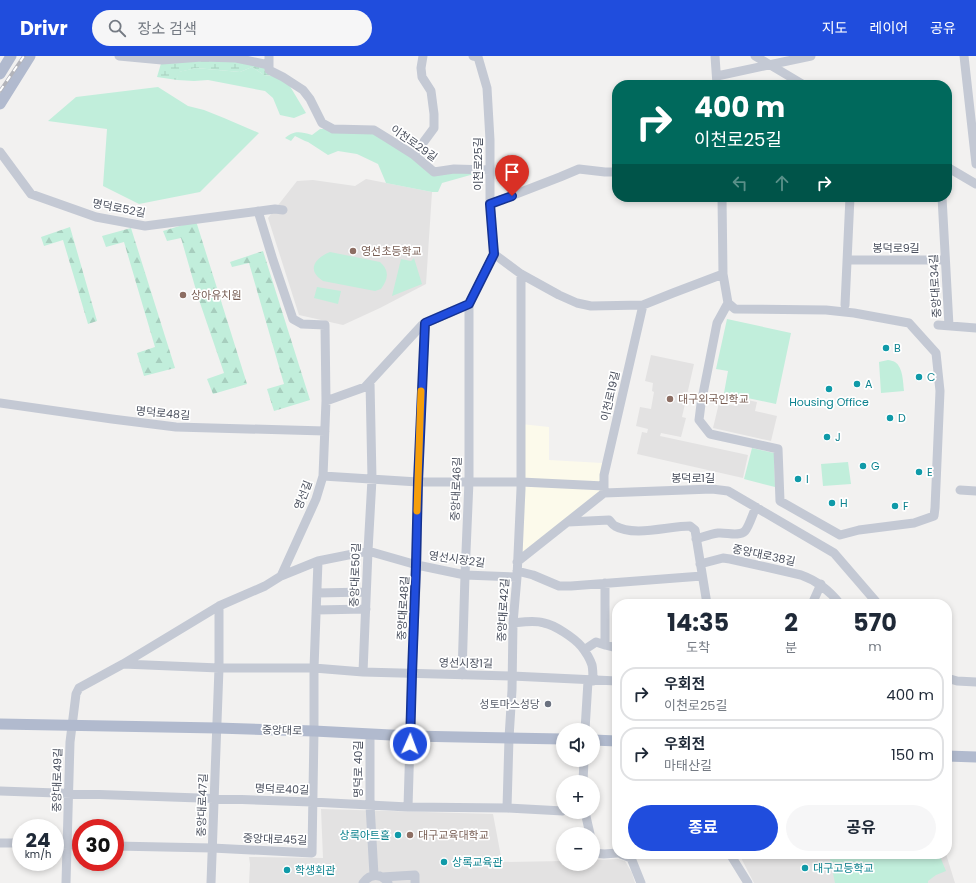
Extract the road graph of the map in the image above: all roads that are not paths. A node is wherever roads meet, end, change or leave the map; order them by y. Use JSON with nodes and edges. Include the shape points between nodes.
{"nodes":[{"id":1,"x":11,"y":56,"type":"edge"},
{"id":2,"x":30,"y":56,"type":"edge"},
{"id":3,"x":119,"y":56,"type":"edge"},
{"id":4,"x":423,"y":56,"type":"edge"},
{"id":5,"x":476,"y":56,"type":"edge"},
{"id":6,"x":715,"y":56,"type":"edge"},
{"id":7,"x":755,"y":56,"type":"edge"},
{"id":8,"x":811,"y":56,"type":"edge"},
{"id":9,"x":964,"y":56,"type":"edge"},
{"id":10,"x":269,"y":60,"type":"edge"},
{"id":11,"x":769,"y":65,"type":"junction"},
{"id":12,"x":0,"y":74,"type":"edge"},
{"id":13,"x":717,"y":80,"type":"edge"},
{"id":14,"x":795,"y":80,"type":"edge"},
{"id":15,"x":0,"y":104,"type":"edge"},
{"id":16,"x":0,"y":152,"type":"edge"},
{"id":17,"x":414,"y":155,"type":"junction"},
{"id":18,"x":976,"y":158,"type":"edge"},
{"id":19,"x":490,"y":170,"type":"junction"},
{"id":20,"x":952,"y":170,"type":"edge"},
{"id":21,"x":612,"y":172,"type":"edge"},
{"id":22,"x":976,"y":184,"type":"edge"},
{"id":23,"x":722,"y":202,"type":"edge"},
{"id":24,"x":850,"y":202,"type":"edge"},
{"id":25,"x":942,"y":202,"type":"edge"},
{"id":26,"x":490,"y":204,"type":"junction"},
{"id":27,"x":283,"y":210,"type":"dead end"},
{"id":28,"x":258,"y":211,"type":"junction"},
{"id":29,"x":494,"y":254,"type":"junction"},
{"id":30,"x":847,"y":260,"type":"junction"},
{"id":31,"x":945,"y":260,"type":"junction"},
{"id":32,"x":521,"y":274,"type":"junction"},
{"id":33,"x":723,"y":274,"type":"junction"},
{"id":34,"x":728,"y":303,"type":"junction"},
{"id":35,"x":469,"y":304,"type":"junction"},
{"id":36,"x":643,"y":305,"type":"junction"},
{"id":37,"x":845,"y":305,"type":"dead end"},
{"id":38,"x":425,"y":323,"type":"junction"},
{"id":39,"x":938,"y":325,"type":"dead end"},
{"id":40,"x":949,"y":326,"type":"junction"},
{"id":41,"x":976,"y":328,"type":"edge"},
{"id":42,"x":370,"y":382,"type":"junction"},
{"id":43,"x":326,"y":401,"type":"junction"},
{"id":44,"x":0,"y":403,"type":"edge"},
{"id":45,"x":325,"y":432,"type":"junction"},
{"id":46,"x":323,"y":476,"type":"junction"},
{"id":47,"x":372,"y":479,"type":"junction"},
{"id":48,"x":469,"y":481,"type":"junction"},
{"id":49,"x":418,"y":482,"type":"junction"},
{"id":50,"x":521,"y":482,"type":"junction"},
{"id":51,"x":604,"y":489,"type":"junction"},
{"id":52,"x":960,"y":490,"type":"dead end"},
{"id":53,"x":976,"y":491,"type":"edge"},
{"id":54,"x":756,"y":508,"type":"junction"},
{"id":55,"x":568,"y":522,"type":"junction"},
{"id":56,"x":696,"y":539,"type":"junction"},
{"id":57,"x":368,"y":551,"type":"junction"},
{"id":58,"x":318,"y":561,"type":"junction"},
{"id":59,"x":700,"y":564,"type":"junction"},
{"id":60,"x":416,"y":565,"type":"junction"},
{"id":61,"x":517,"y":570,"type":"junction"},
{"id":62,"x":465,"y":575,"type":"junction"},
{"id":63,"x":281,"y":576,"type":"junction"},
{"id":64,"x":702,"y":576,"type":"junction"},
{"id":65,"x":605,"y":583,"type":"junction"},
{"id":66,"x":821,"y":584,"type":"junction"},
{"id":67,"x":366,"y":592,"type":"junction"},
{"id":68,"x":317,"y":594,"type":"junction"},
{"id":69,"x":706,"y":599,"type":"edge"},
{"id":70,"x":814,"y":599,"type":"edge"},
{"id":71,"x":835,"y":599,"type":"edge"},
{"id":72,"x":874,"y":599,"type":"edge"},
{"id":73,"x":219,"y":606,"type":"junction"},
{"id":74,"x":316,"y":610,"type":"junction"},
{"id":75,"x":366,"y":610,"type":"junction"},
{"id":76,"x":513,"y":623,"type":"junction"},
{"id":77,"x":605,"y":644,"type":"junction"},
{"id":78,"x":612,"y":646,"type":"edge"},
{"id":79,"x":584,"y":650,"type":"junction"},
{"id":80,"x":124,"y":664,"type":"junction"},
{"id":81,"x":220,"y":668,"type":"junction"},
{"id":82,"x":314,"y":668,"type":"junction"},
{"id":83,"x":363,"y":672,"type":"junction"},
{"id":84,"x":412,"y":674,"type":"junction"},
{"id":85,"x":462,"y":674,"type":"junction"},
{"id":86,"x":512,"y":676,"type":"junction"},
{"id":87,"x":952,"y":680,"type":"edge"},
{"id":88,"x":590,"y":681,"type":"junction"},
{"id":89,"x":612,"y":681,"type":"edge"},
{"id":90,"x":976,"y":682,"type":"edge"},
{"id":91,"x":586,"y":723,"type":"edge"},
{"id":92,"x":0,"y":724,"type":"edge"},
{"id":93,"x":72,"y":725,"type":"junction"},
{"id":94,"x":217,"y":728,"type":"junction"},
{"id":95,"x":314,"y":731,"type":"junction"},
{"id":96,"x":370,"y":734,"type":"junction"},
{"id":97,"x":410,"y":736,"type":"junction"},
{"id":98,"x":508,"y":738,"type":"junction"},
{"id":99,"x":556,"y":739,"type":"edge"},
{"id":100,"x":600,"y":740,"type":"edge"},
{"id":101,"x":612,"y":741,"type":"edge"},
{"id":102,"x":952,"y":756,"type":"edge"},
{"id":103,"x":976,"y":757,"type":"edge"},
{"id":104,"x":0,"y":791,"type":"edge"},
{"id":105,"x":68,"y":793,"type":"junction"},
{"id":106,"x":215,"y":799,"type":"junction"},
{"id":107,"x":312,"y":802,"type":"junction"},
{"id":108,"x":370,"y":805,"type":"junction"},
{"id":109,"x":408,"y":807,"type":"junction"},
{"id":110,"x":507,"y":808,"type":"junction"},
{"id":111,"x":556,"y":811,"type":"edge"},
{"id":112,"x":0,"y":843,"type":"edge"},
{"id":113,"x":12,"y":843,"type":"edge"},
{"id":114,"x":67,"y":844,"type":"junction"},
{"id":115,"x":72,"y":844,"type":"edge"},
{"id":116,"x":124,"y":846,"type":"edge"},
{"id":117,"x":212,"y":848,"type":"junction"},
{"id":118,"x":612,"y":853,"type":"edge"},
{"id":119,"x":600,"y":854,"type":"edge"},
{"id":120,"x":631,"y":859,"type":"edge"},
{"id":121,"x":733,"y":859,"type":"edge"},
{"id":122,"x":382,"y":878,"type":"edge"},
{"id":123,"x":66,"y":883,"type":"edge"},
{"id":124,"x":211,"y":883,"type":"edge"},
{"id":125,"x":362,"y":883,"type":"edge"},
{"id":126,"x":415,"y":883,"type":"edge"},
{"id":127,"x":640,"y":883,"type":"edge"},
{"id":128,"x":748,"y":883,"type":"edge"}],
"edges":[{"from":1,"to":12,"type":"main road"},
{"from":2,"to":15,"type":"main road"},
{"from":3,"to":10,"type":"street","via":[[162,60],[202,57]]},
{"from":4,"to":17,"type":"street","via":[[422,78],[431,91],[434,128]]},
{"from":5,"to":19,"type":"street","name":"이천로25길","via":[[488,88]]},
{"from":6,"to":13,"type":"street"},
{"from":7,"to":11,"type":"street"},
{"from":8,"to":11,"type":"street"},
{"from":9,"to":18,"type":"street"},
{"from":10,"to":17,"type":"street","name":"이천로29길","via":[[268,70],[303,90],[322,123],[333,128],[374,130]]},
{"from":11,"to":13,"type":"street"},
{"from":11,"to":14,"type":"street"},
{"from":16,"to":28,"type":"street","name":"명덕로52길","via":[[31,194],[96,217],[145,226]]},
{"from":17,"to":19,"type":"street","name":"이천로29길","via":[[434,172]]},
{"from":19,"to":26,"type":"street","name":"이천로25길"},
{"from":20,"to":22,"type":"street"},
{"from":21,"to":26,"type":"street","via":[[579,169]]},
{"from":23,"to":33,"type":"street"},
{"from":24,"to":30,"type":"street"},
{"from":25,"to":31,"type":"street","name":"중앙대로34길"},
{"from":26,"to":29,"type":"street","name":"이천로25길"},
{"from":27,"to":28,"type":"street","name":"명덕로52길"},
{"from":28,"to":43,"type":"street","name":"영선길","via":[[293,319],[302,324],[325,325]]},
{"from":29,"to":32,"type":"street"},
{"from":29,"to":35,"type":"street"},
{"from":30,"to":31,"type":"street","name":"봉덕로9길"},
{"from":30,"to":37,"type":"street"},
{"from":31,"to":40,"type":"street","name":"중앙대로34길"},
{"from":32,"to":36,"type":"street","via":[[577,303],[591,306]]},
{"from":32,"to":50,"type":"street","name":"중앙대로42길"},
{"from":33,"to":34,"type":"street"},
{"from":33,"to":36,"type":"street"},
{"from":34,"to":34,"type":"street","via":[[735,309],[826,310],[909,324],[936,353],[940,391],[934,516],[914,523],[840,535],[780,501],[778,449],[710,434],[699,420],[703,390],[717,323]]},
{"from":35,"to":38,"type":"street"},
{"from":35,"to":48,"type":"street","name":"중앙대로46길"},
{"from":36,"to":51,"type":"street","name":"이천로19길","via":[[604,475]]},
{"from":38,"to":42,"type":"street"},
{"from":38,"to":49,"type":"street","name":"중앙대로48길"},
{"from":39,"to":40,"type":"street"},
{"from":40,"to":41,"type":"street"},
{"from":42,"to":43,"type":"street","via":[[365,387]]},
{"from":42,"to":47,"type":"street","name":"중앙대로50길"},
{"from":43,"to":45,"type":"street","name":"영선길"},
{"from":44,"to":45,"type":"street","name":"명덕로48길","via":[[176,427]]},
{"from":45,"to":46,"type":"street","name":"영선길"},
{"from":46,"to":47,"type":"street"},
{"from":46,"to":63,"type":"street","name":"영선길","via":[[316,499]]},
{"from":47,"to":49,"type":"street"},
{"from":47,"to":57,"type":"street","name":"중앙대로50길"},
{"from":48,"to":49,"type":"street"},
{"from":48,"to":50,"type":"street"},
{"from":48,"to":62,"type":"street","name":"중앙대로46길"},
{"from":49,"to":60,"type":"street","name":"중앙대로48길"},
{"from":50,"to":51,"type":"street"},
{"from":50,"to":61,"type":"street","name":"중앙대로42길"},
{"from":51,"to":54,"type":"street","name":"봉덕로1길","via":[[728,491]]},
{"from":51,"to":55,"type":"street"},
{"from":52,"to":53,"type":"street"},
{"from":54,"to":56,"type":"street","via":[[746,530],[741,533],[716,533]]},
{"from":54,"to":72,"type":"street","name":"봉덕로1길","via":[[834,553]]},
{"from":55,"to":56,"type":"street","via":[[608,520],[614,526],[633,531],[690,526],[695,530]]},
{"from":55,"to":61,"type":"street"},
{"from":56,"to":59,"type":"street"},
{"from":57,"to":58,"type":"street","name":"영선시장2길"},
{"from":57,"to":60,"type":"street","name":"영선시장2길"},
{"from":57,"to":67,"type":"street","name":"중앙대로50길"},
{"from":58,"to":63,"type":"street","name":"영선시장2길"},
{"from":58,"to":68,"type":"street"},
{"from":59,"to":64,"type":"street"},
{"from":59,"to":66,"type":"street","name":"중앙대로38길","via":[[723,558],[730,559],[811,578]]},
{"from":60,"to":62,"type":"street","name":"영선시장2길"},
{"from":60,"to":84,"type":"street","name":"중앙대로48길"},
{"from":61,"to":62,"type":"street","name":"영선시장2길"},
{"from":61,"to":65,"type":"street","name":"영선시장2길","via":[[559,586]]},
{"from":61,"to":76,"type":"street","name":"중앙대로42길"},
{"from":62,"to":85,"type":"street","name":"중앙대로46길"},
{"from":63,"to":73,"type":"street","via":[[265,586]]},
{"from":64,"to":65,"type":"street","name":"영선시장2길"},
{"from":64,"to":69,"type":"street"},
{"from":65,"to":77,"type":"street"},
{"from":66,"to":70,"type":"street"},
{"from":66,"to":71,"type":"street","name":"중앙대로38길"},
{"from":67,"to":68,"type":"street"},
{"from":67,"to":75,"type":"street","name":"중앙대로50길"},
{"from":68,"to":74,"type":"street"},
{"from":73,"to":80,"type":"street"},
{"from":73,"to":81,"type":"street"},
{"from":74,"to":75,"type":"street"},
{"from":74,"to":82,"type":"street"},
{"from":75,"to":83,"type":"street","name":"중앙대로50길"},
{"from":76,"to":79,"type":"street","via":[[546,623],[568,635]]},
{"from":76,"to":86,"type":"street","name":"중앙대로42길"},
{"from":77,"to":78,"type":"street"},
{"from":77,"to":79,"type":"street","via":[[596,642]]},
{"from":79,"to":88,"type":"street","via":[[592,666]]},
{"from":80,"to":81,"type":"street","name":"영선시장1길"},
{"from":80,"to":93,"type":"street","name":"중앙대로49길","via":[[79,688]]},
{"from":81,"to":82,"type":"street","name":"영선시장1길"},
{"from":81,"to":94,"type":"street"},
{"from":82,"to":83,"type":"street","name":"영선시장1길"},
{"from":82,"to":95,"type":"street","name":"중앙대로45길"},
{"from":83,"to":84,"type":"street","name":"영선시장1길"},
{"from":84,"to":85,"type":"street","name":"영선시장1길"},
{"from":84,"to":97,"type":"street","name":"중앙대로48길"},
{"from":85,"to":86,"type":"street","name":"영선시장1길"},
{"from":86,"to":88,"type":"street","name":"영선시장1길"},
{"from":86,"to":98,"type":"street","name":"중앙대로42길"},
{"from":87,"to":90,"type":"street"},
{"from":88,"to":89,"type":"street","name":"영선시장1길"},
{"from":88,"to":91,"type":"street"},
{"from":92,"to":93,"type":"main road","name":"중앙대로"},
{"from":93,"to":94,"type":"main road","name":"중앙대로"},
{"from":93,"to":105,"type":"street","name":"중앙대로49길"},
{"from":94,"to":95,"type":"main road","name":"중앙대로"},
{"from":94,"to":106,"type":"street","name":"중앙대로47길"},
{"from":95,"to":96,"type":"main road","name":"중앙대로"},
{"from":95,"to":107,"type":"street","name":"중앙대로45길"},
{"from":96,"to":97,"type":"main road","name":"중앙대로"},
{"from":96,"to":108,"type":"street","name":"명덕로 40길"},
{"from":97,"to":98,"type":"main road","name":"중앙대로"},
{"from":97,"to":109,"type":"street","name":"중앙대로48길"},
{"from":98,"to":99,"type":"main road","name":"중앙대로"},
{"from":98,"to":110,"type":"street","name":"중앙대로42길"},
{"from":100,"to":101,"type":"main road"},
{"from":102,"to":103,"type":"main road"},
{"from":104,"to":105,"type":"street","name":"명덕로40길"},
{"from":105,"to":106,"type":"street","name":"명덕로40길"},
{"from":105,"to":114,"type":"street","name":"중앙대로49길"},
{"from":106,"to":107,"type":"street","name":"명덕로40길"},
{"from":106,"to":117,"type":"street","name":"중앙대로47길"},
{"from":107,"to":108,"type":"street","name":"명덕로40길"},
{"from":107,"to":117,"type":"street","name":"중앙대로45길","via":[[312,853]]},
{"from":108,"to":109,"type":"street","name":"명덕로40길"},
{"from":108,"to":122,"type":"street","name":"명덕로 40길"},
{"from":109,"to":110,"type":"street","name":"명덕로40길"},
{"from":110,"to":111,"type":"street","name":"명덕로40길"},
{"from":112,"to":113,"type":"street"},
{"from":114,"to":115,"type":"street"},
{"from":114,"to":123,"type":"street","name":"중앙대로49길"},
{"from":116,"to":117,"type":"street","name":"중앙대로45길"},
{"from":117,"to":124,"type":"street","name":"중앙대로47길"},
{"from":118,"to":119,"type":"street"},
{"from":120,"to":127,"type":"street"},
{"from":121,"to":128,"type":"street"},
{"from":122,"to":125,"type":"street","via":[[370,876]]},
{"from":122,"to":126,"type":"street","via":[[415,875]]}]}
